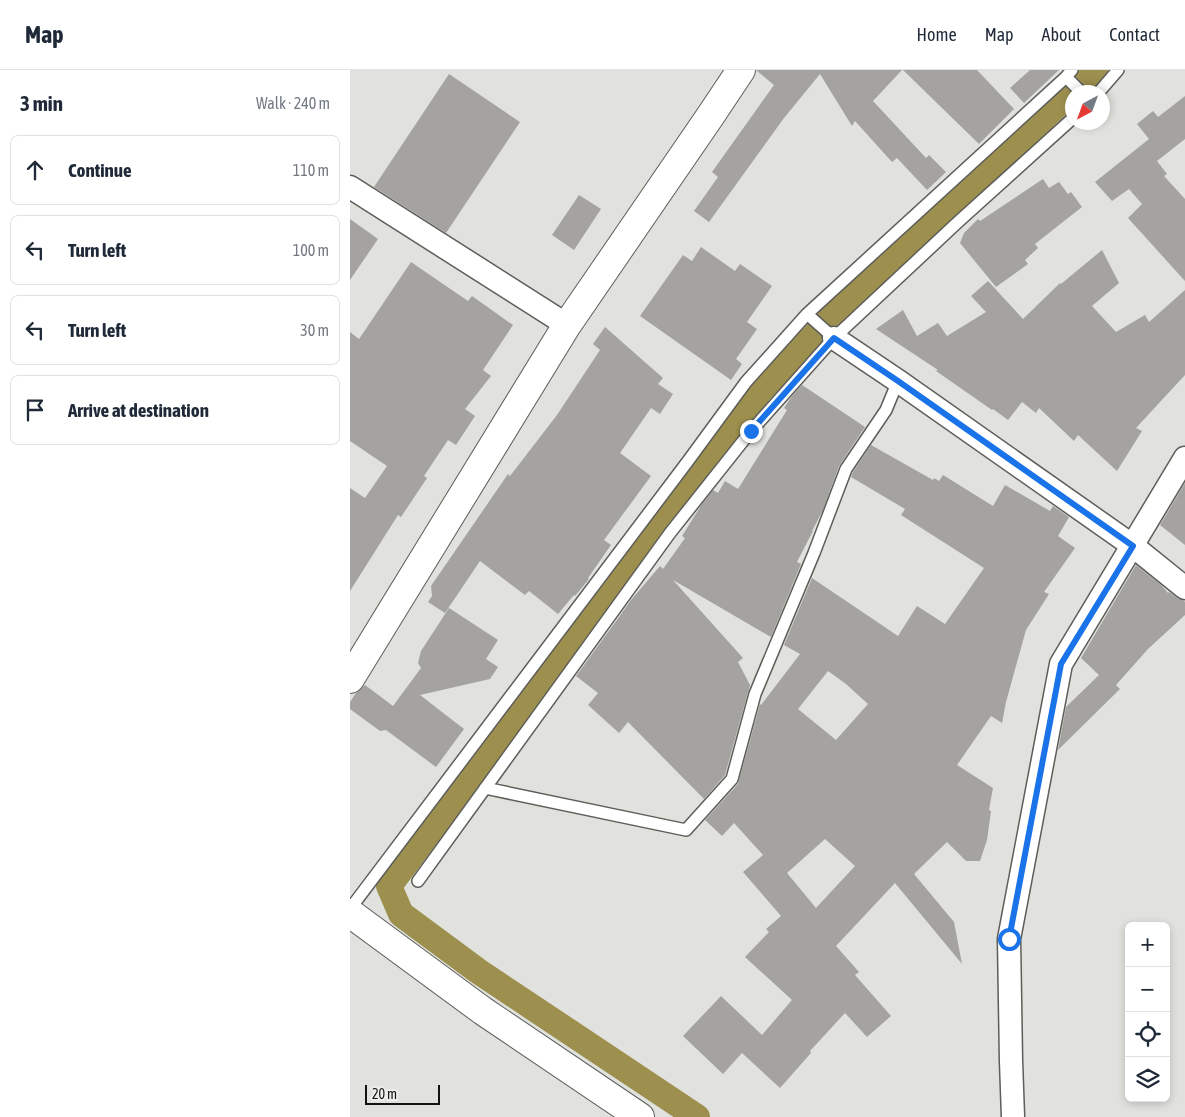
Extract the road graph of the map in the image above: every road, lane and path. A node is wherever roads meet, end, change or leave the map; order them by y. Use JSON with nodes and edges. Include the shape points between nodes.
{"nodes":[{"id":1,"x":742,"y":70,"type":"edge"},
{"id":2,"x":1118,"y":70,"type":"edge"},
{"id":3,"x":1069,"y":74,"type":"edge"},
{"id":4,"x":1076,"y":85,"type":"edge"},
{"id":5,"x":1105,"y":85,"type":"edge"},
{"id":6,"x":1065,"y":125,"type":"edge"},
{"id":7,"x":350,"y":187,"type":"edge"},
{"id":8,"x":807,"y":314,"type":"junction"},
{"id":9,"x":567,"y":325,"type":"junction"},
{"id":10,"x":831,"y":336,"type":"junction"},
{"id":11,"x":898,"y":381,"type":"junction"},
{"id":12,"x":1185,"y":458,"type":"edge"},
{"id":13,"x":1133,"y":546,"type":"junction"},
{"id":14,"x":1185,"y":588,"type":"edge"},
{"id":15,"x":350,"y":679,"type":"edge"},
{"id":16,"x":485,"y":788,"type":"junction"},
{"id":17,"x":418,"y":881,"type":"dead end"},
{"id":18,"x":350,"y":909,"type":"edge"},
{"id":19,"x":350,"y":914,"type":"edge"},
{"id":20,"x":640,"y":1117,"type":"edge"},
{"id":21,"x":1013,"y":1117,"type":"edge"}],
"edges":[{"from":1,"to":9,"type":"main road"},
{"from":2,"to":5,"type":"lane"},
{"from":3,"to":4,"type":"lane"},
{"from":3,"to":8,"type":"lane"},
{"from":6,"to":10,"type":"lane"},
{"from":7,"to":9,"type":"street"},
{"from":8,"to":10,"type":"lane"},
{"from":8,"to":18,"type":"lane","via":[[746,382]]},
{"from":9,"to":15,"type":"main road"},
{"from":10,"to":11,"type":"street"},
{"from":10,"to":16,"type":"lane","via":[[670,533]]},
{"from":11,"to":13,"type":"street"},
{"from":11,"to":16,"type":"lane","via":[[886,410],[846,469],[755,694],[732,779],[686,830]]},
{"from":12,"to":13,"type":"street"},
{"from":13,"to":14,"type":"street"},
{"from":13,"to":21,"type":"street","via":[[1061,664],[1009,939]]},
{"from":16,"to":17,"type":"lane"},
{"from":19,"to":20,"type":"main road","via":[[483,1011]]}]}
